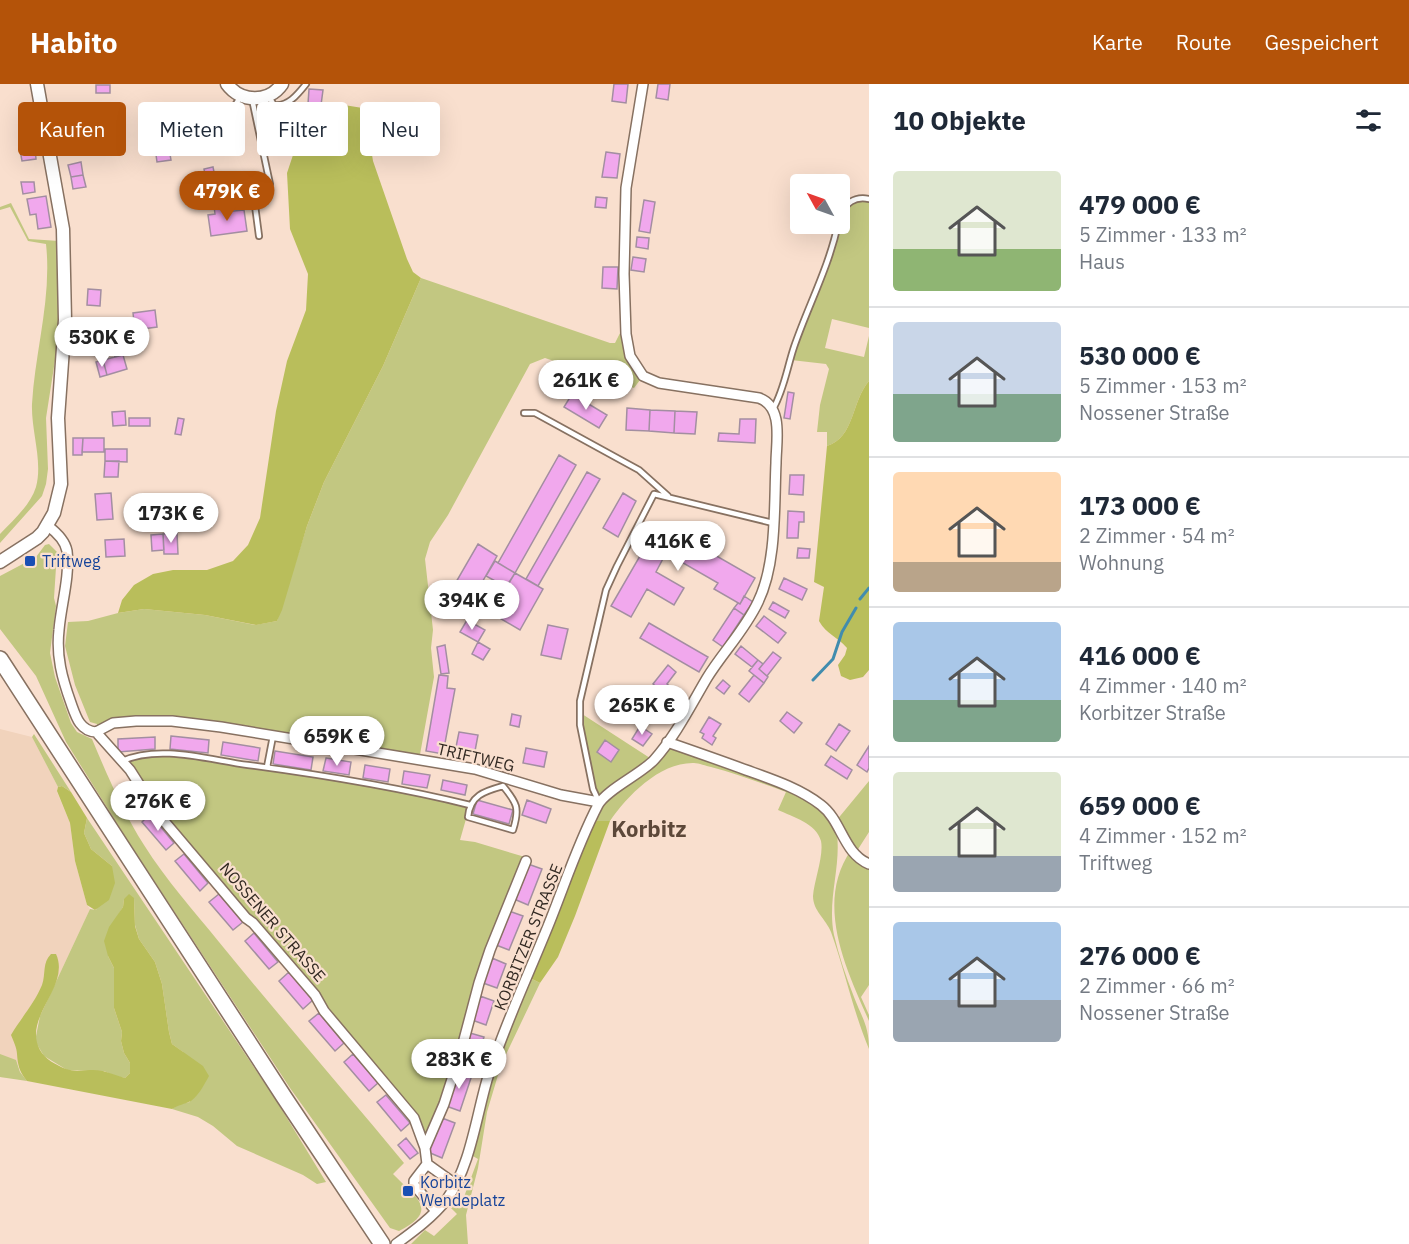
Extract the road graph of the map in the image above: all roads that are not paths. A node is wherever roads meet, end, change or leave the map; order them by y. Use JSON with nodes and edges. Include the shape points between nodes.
{"nodes":[{"id":1,"x":37,"y":84,"type":"edge"},
{"id":2,"x":227,"y":84,"type":"edge"},
{"id":3,"x":282,"y":84,"type":"edge"},
{"id":4,"x":306,"y":84,"type":"edge"},
{"id":5,"x":643,"y":84,"type":"edge"},
{"id":6,"x":268,"y":97,"type":"junction"},
{"id":7,"x":247,"y":98,"type":"junction"},
{"id":8,"x":243,"y":102,"type":"edge"},
{"id":9,"x":869,"y":199,"type":"edge"},
{"id":10,"x":850,"y":202,"type":"edge"},
{"id":11,"x":835,"y":234,"type":"edge"},
{"id":12,"x":260,"y":236,"type":"dead end"},
{"id":13,"x":773,"y":409,"type":"junction"},
{"id":14,"x":524,"y":413,"type":"dead end"},
{"id":15,"x":670,"y":498,"type":"junction"},
{"id":16,"x":772,"y":524,"type":"junction"},
{"id":17,"x":48,"y":526,"type":"junction"},
{"id":18,"x":0,"y":562,"type":"edge"},
{"id":19,"x":0,"y":659,"type":"edge"},
{"id":20,"x":96,"y":732,"type":"junction"},
{"id":21,"x":273,"y":735,"type":"junction"},
{"id":22,"x":667,"y":742,"type":"junction"},
{"id":23,"x":122,"y":761,"type":"junction"},
{"id":24,"x":267,"y":767,"type":"junction"},
{"id":25,"x":504,"y":782,"type":"junction"},
{"id":26,"x":599,"y":802,"type":"junction"},
{"id":27,"x":470,"y":805,"type":"junction"},
{"id":28,"x":526,"y":861,"type":"dead end"},
{"id":29,"x":869,"y":864,"type":"edge"},
{"id":30,"x":425,"y":1148,"type":"junction"},
{"id":31,"x":427,"y":1164,"type":"junction"},
{"id":32,"x":455,"y":1184,"type":"junction"},
{"id":33,"x":436,"y":1211,"type":"junction"},
{"id":34,"x":382,"y":1244,"type":"edge"},
{"id":35,"x":396,"y":1244,"type":"edge"}],
"edges":[{"from":1,"to":17,"type":"street","via":[[63,229],[65,278],[58,418],[61,484]]},
{"from":2,"to":7,"type":"street"},
{"from":3,"to":6,"type":"street"},
{"from":4,"to":6,"type":"lane","via":[[296,97],[280,106]]},
{"from":5,"to":13,"type":"street","via":[[626,188],[626,334],[632,362],[643,376],[670,386],[759,399]]},
{"from":6,"to":7,"type":"street"},
{"from":7,"to":8,"type":"lane"},
{"from":7,"to":12,"type":"lane","via":[[270,184],[254,198]]},
{"from":9,"to":10,"type":"lane"},
{"from":11,"to":13,"type":"lane"},
{"from":13,"to":16,"type":"street","name":"KORBITZER STRASSE","via":[[777,437]]},
{"from":14,"to":15,"type":"lane","via":[[535,413],[639,470]]},
{"from":15,"to":16,"type":"lane"},
{"from":15,"to":26,"type":"lane","via":[[654,494],[606,590],[599,617],[579,712],[593,789]]},
{"from":16,"to":22,"type":"street","name":"KORBITZER STRASSE","via":[[768,569],[759,602]]},
{"from":17,"to":18,"type":"street"},
{"from":17,"to":20,"type":"street","name":"NOSSENER STRASSE","via":[[60,536],[67,553],[58,631],[61,674],[75,716],[81,725]]},
{"from":19,"to":34,"type":"main road"},
{"from":20,"to":21,"type":"street","name":"TRIFTWEG","via":[[114,723],[171,721]]},
{"from":20,"to":23,"type":"street","name":"NOSSENER STRASSE"},
{"from":21,"to":24,"type":"lane"},
{"from":21,"to":25,"type":"street","name":"TRIFTWEG","via":[[476,769]]},
{"from":22,"to":26,"type":"street","name":"KORBITZER STRASSE","via":[[653,760]]},
{"from":22,"to":29,"type":"street","via":[[771,779],[811,798],[830,813],[851,850]]},
{"from":23,"to":24,"type":"lane","via":[[135,755],[161,754]]},
{"from":23,"to":30,"type":"street","name":"NOSSENER STRASSE","via":[[158,814],[315,995],[324,1011],[414,1118]]},
{"from":24,"to":27,"type":"lane","via":[[415,791]]},
{"from":25,"to":26,"type":"street","name":"TRIFTWEG"},
{"from":25,"to":27,"type":"lane","via":[[477,796]]},
{"from":25,"to":27,"type":"lane","via":[[517,807],[513,830],[468,817]]},
{"from":26,"to":32,"type":"street","name":"KORBITZER STRASSE","via":[[503,1037]]},
{"from":28,"to":30,"type":"street","via":[[490,950],[444,1104]]},
{"from":30,"to":31,"type":"street","name":"NOSSENER STRASSE"},
{"from":31,"to":32,"type":"street"},
{"from":31,"to":33,"type":"street","via":[[414,1185]]},
{"from":32,"to":33,"type":"street","name":"KORBITZER STRASSE"},
{"from":33,"to":35,"type":"street","name":"KORBITZER STRASSE"}]}
